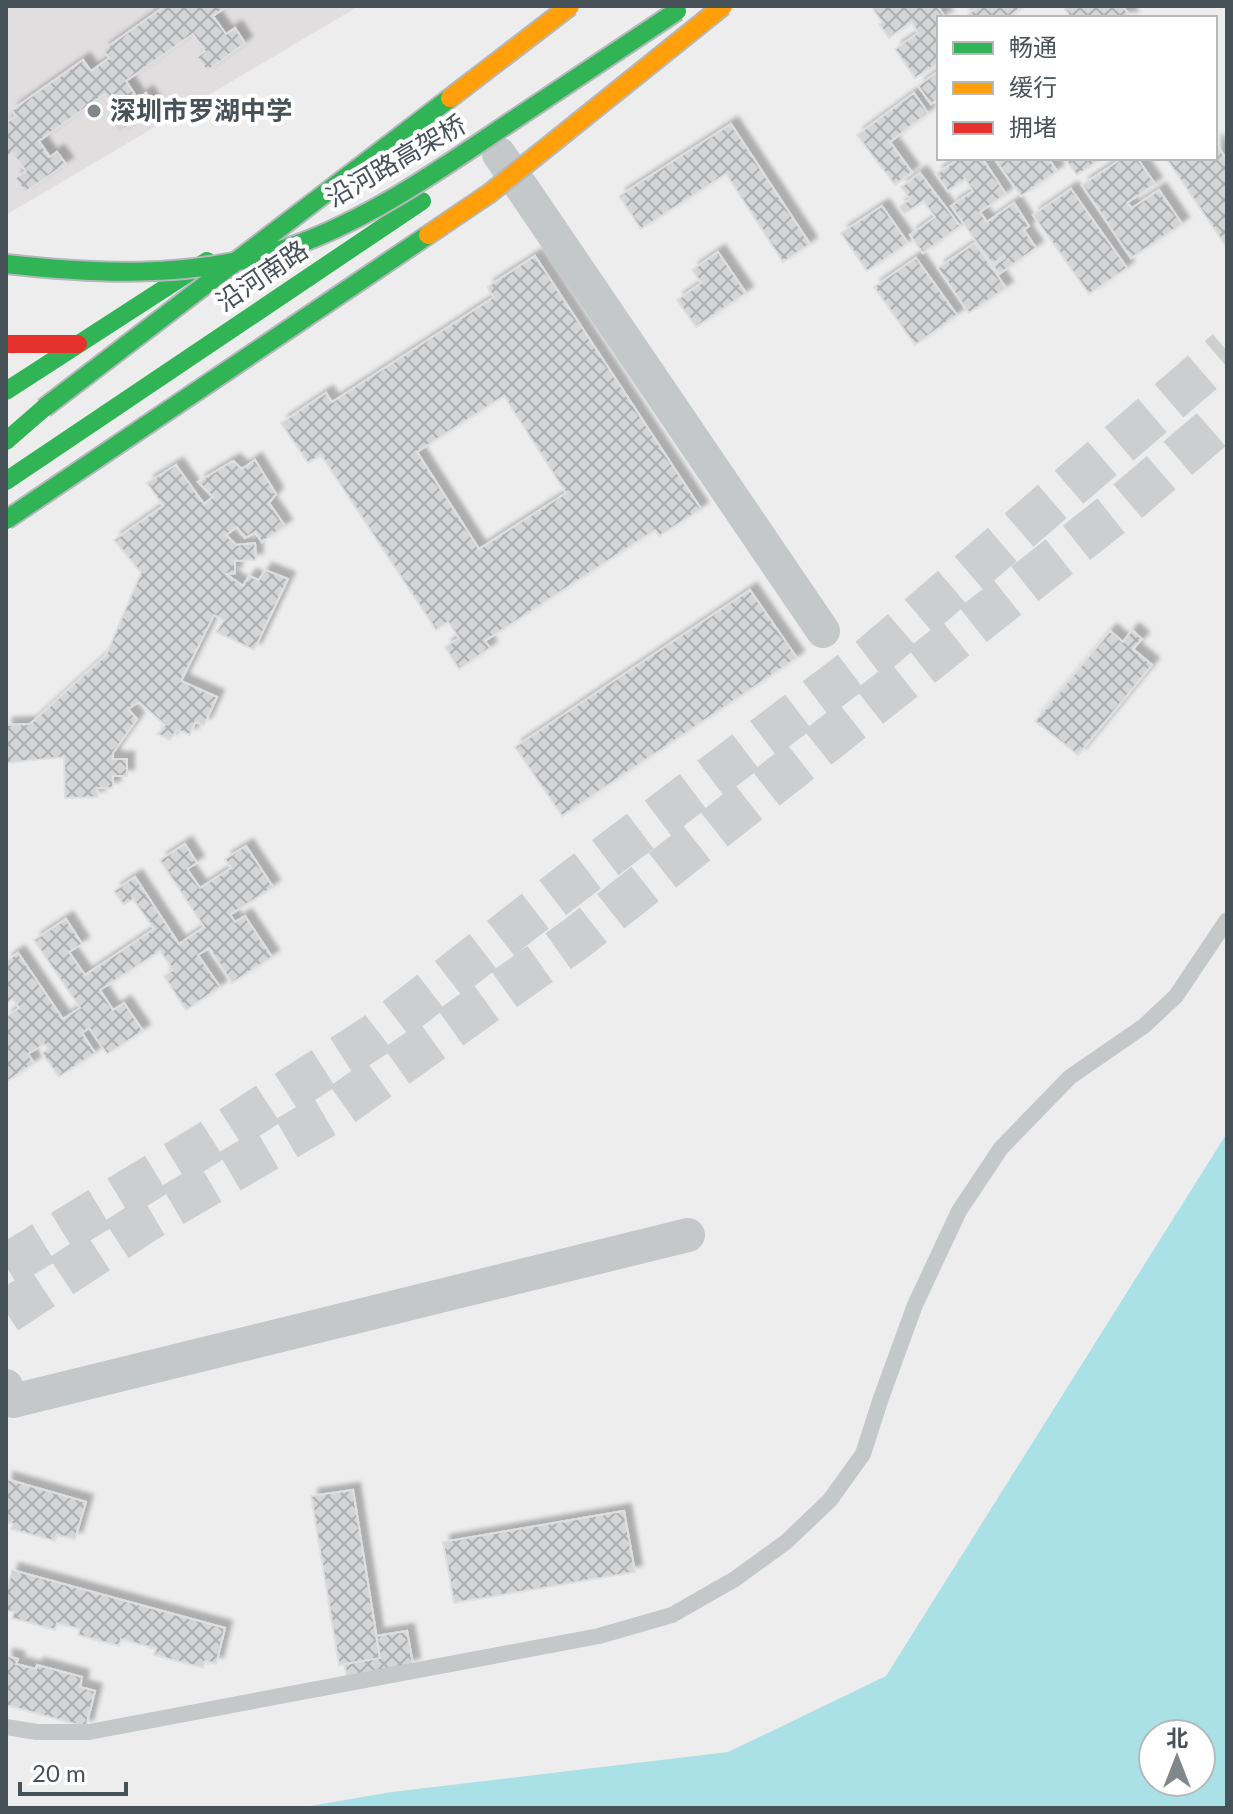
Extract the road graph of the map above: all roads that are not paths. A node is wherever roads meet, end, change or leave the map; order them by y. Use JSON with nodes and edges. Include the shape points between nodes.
{"nodes":[{"id":1,"x":572,"y":6,"type":"edge"},
{"id":2,"x":684,"y":6,"type":"edge"},
{"id":3,"x":706,"y":6,"type":"edge"},
{"id":4,"x":723,"y":6,"type":"edge"},
{"id":5,"x":496,"y":150,"type":"junction"},
{"id":6,"x":6,"y":264,"type":"edge"},
{"id":7,"x":6,"y":344,"type":"edge"},
{"id":8,"x":78,"y":344,"type":"junction"},
{"id":9,"x":6,"y":391,"type":"edge"},
{"id":10,"x":6,"y":441,"type":"edge"},
{"id":11,"x":6,"y":481,"type":"edge"},
{"id":12,"x":6,"y":520,"type":"edge"},
{"id":13,"x":823,"y":631,"type":"dead end"},
{"id":14,"x":1227,"y":920,"type":"edge"},
{"id":15,"x":688,"y":1235,"type":"dead end"},
{"id":16,"x":6,"y":1386,"type":"edge"},
{"id":17,"x":6,"y":1727,"type":"edge"}],
"edges":[{"from":1,"to":8,"type":"main road","name":"沿河南路","via":[[251,234]]},
{"from":1,"to":10,"type":"main road","bridge":true},
{"from":2,"to":6,"type":"main road","name":"沿河路高架桥","bridge":true,"via":[[437,172],[373,210],[274,252],[170,272],[89,273]]},
{"from":3,"to":5,"type":"main road","name":"沿河南路"},
{"from":4,"to":12,"type":"main road","bridge":true,"via":[[490,193]]},
{"from":5,"to":11,"type":"main road","name":"沿河南路"},
{"from":5,"to":13,"type":"street"},
{"from":7,"to":8,"type":"main road"},
{"from":8,"to":9,"type":"main road","name":"沿河南路"},
{"from":14,"to":17,"type":"lane","via":[[1176,996],[1144,1026],[1070,1077],[1001,1148],[959,1211],[915,1305],[863,1454],[830,1500],[786,1542],[735,1579],[672,1615],[599,1636],[89,1732]]},
{"from":15,"to":16,"type":"street","via":[[13,1401]]}]}
